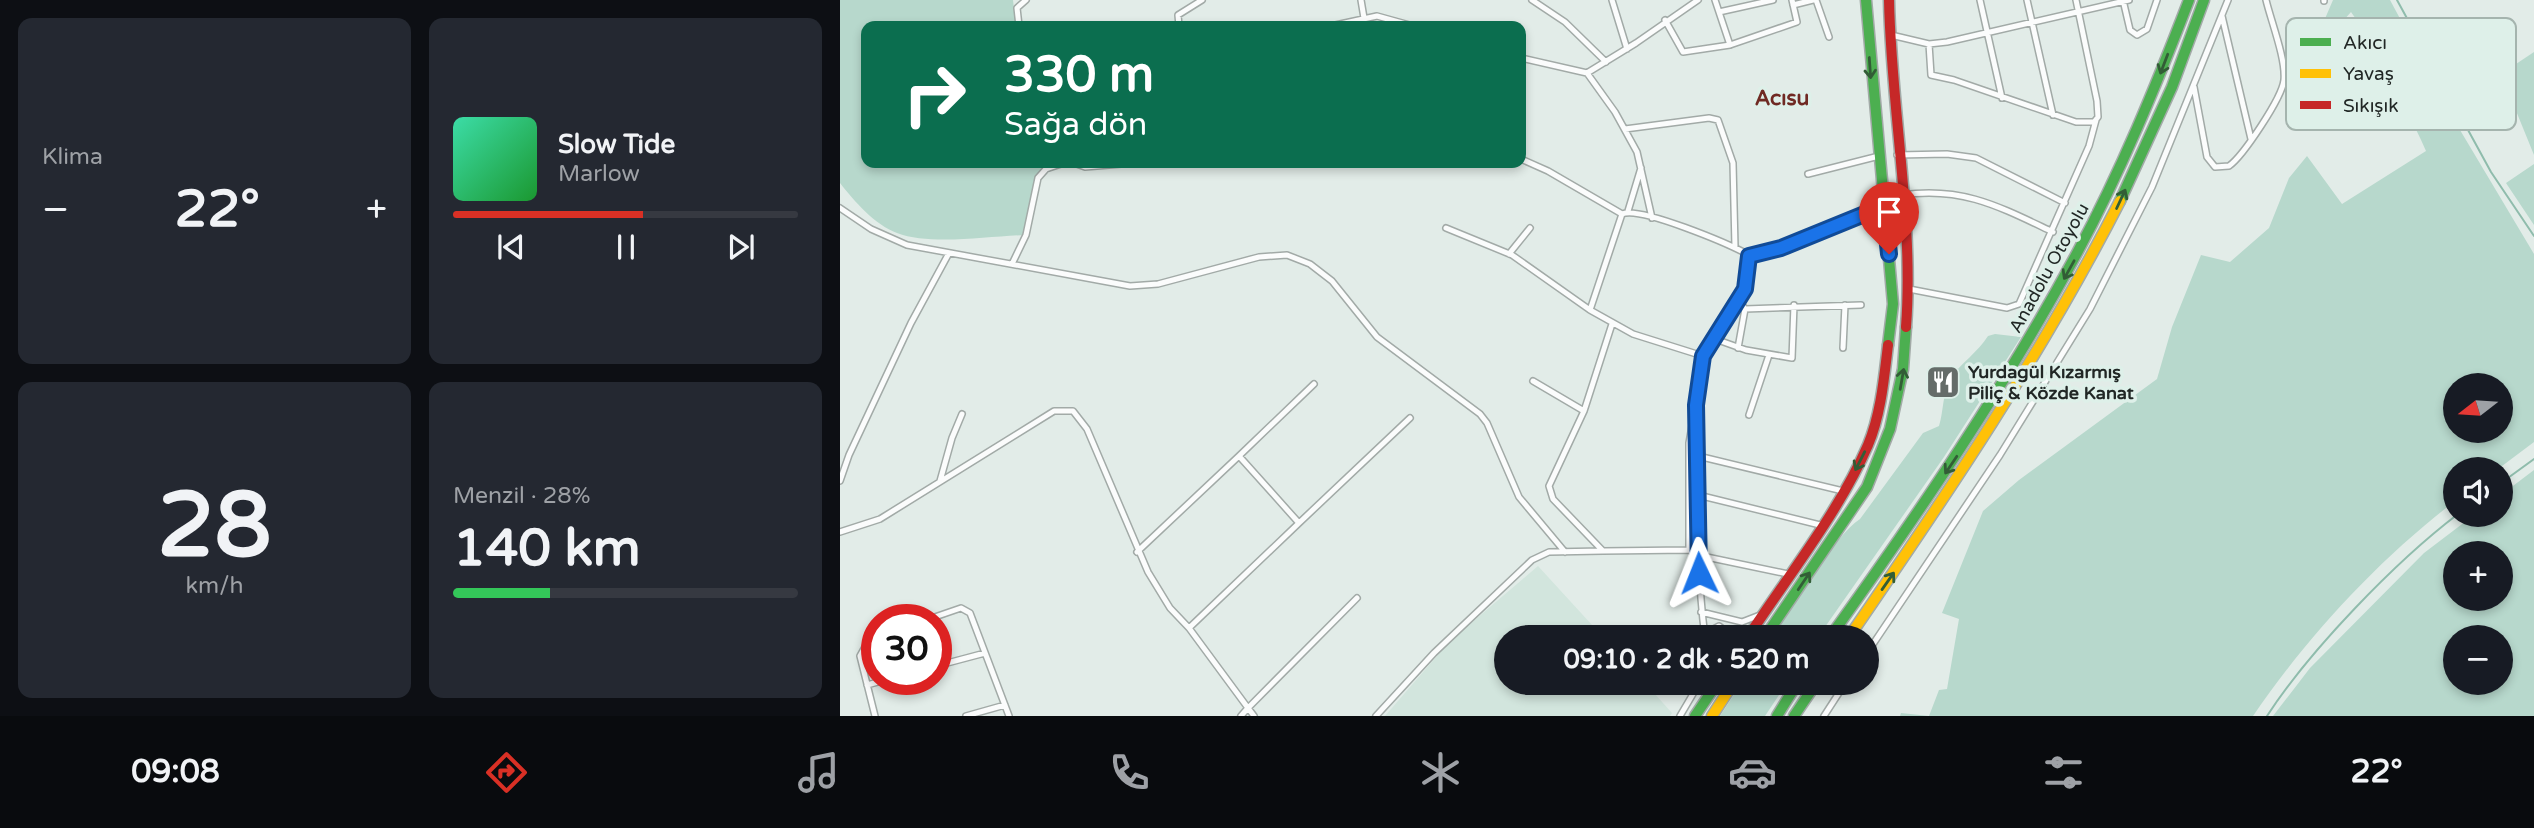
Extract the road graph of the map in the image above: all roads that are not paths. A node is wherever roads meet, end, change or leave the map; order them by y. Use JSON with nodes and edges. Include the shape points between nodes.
{"nodes":[{"id":1,"x":1026,"y":0,"type":"edge"},
{"id":2,"x":1202,"y":0,"type":"edge"},
{"id":3,"x":1361,"y":0,"type":"edge"},
{"id":4,"x":1532,"y":0,"type":"edge"},
{"id":5,"x":1612,"y":0,"type":"edge"},
{"id":6,"x":1698,"y":0,"type":"edge"},
{"id":7,"x":1715,"y":0,"type":"edge"},
{"id":8,"x":1773,"y":0,"type":"edge"},
{"id":9,"x":1815,"y":0,"type":"edge"},
{"id":10,"x":1866,"y":0,"type":"edge"},
{"id":11,"x":1889,"y":0,"type":"edge"},
{"id":12,"x":1979,"y":0,"type":"edge"},
{"id":13,"x":2027,"y":0,"type":"edge"},
{"id":14,"x":2076,"y":0,"type":"edge"},
{"id":15,"x":2125,"y":0,"type":"edge"},
{"id":16,"x":2157,"y":0,"type":"edge"},
{"id":17,"x":2189,"y":0,"type":"edge"},
{"id":18,"x":2204,"y":0,"type":"edge"},
{"id":19,"x":2228,"y":0,"type":"edge"},
{"id":20,"x":2266,"y":0,"type":"edge"},
{"id":21,"x":1793,"y":2,"type":"edge"},
{"id":22,"x":2078,"y":11,"type":"junction"},
{"id":23,"x":1719,"y":12,"type":"junction"},
{"id":24,"x":2222,"y":16,"type":"junction"},
{"id":25,"x":1364,"y":18,"type":"junction"},
{"id":26,"x":1665,"y":20,"type":"junction"},
{"id":27,"x":1018,"y":21,"type":"edge"},
{"id":28,"x":1179,"y":21,"type":"edge"},
{"id":29,"x":1352,"y":21,"type":"edge"},
{"id":30,"x":1398,"y":21,"type":"edge"},
{"id":31,"x":2032,"y":22,"type":"junction"},
{"id":32,"x":1987,"y":32,"type":"junction"},
{"id":33,"x":1888,"y":34,"type":"junction"},
{"id":34,"x":1829,"y":37,"type":"dead end"},
{"id":35,"x":1928,"y":44,"type":"junction"},
{"id":36,"x":1730,"y":45,"type":"junction"},
{"id":37,"x":1628,"y":49,"type":"junction"},
{"id":38,"x":1526,"y":59,"type":"edge"},
{"id":39,"x":1606,"y":62,"type":"junction"},
{"id":40,"x":1587,"y":72,"type":"junction"},
{"id":41,"x":2193,"y":87,"type":"junction"},
{"id":42,"x":2002,"y":98,"type":"junction"},
{"id":43,"x":2053,"y":114,"type":"junction"},
{"id":44,"x":2096,"y":120,"type":"junction"},
{"id":45,"x":1625,"y":130,"type":"junction"},
{"id":46,"x":2251,"y":139,"type":"junction"},
{"id":47,"x":1897,"y":155,"type":"junction"},
{"id":48,"x":1879,"y":156,"type":"junction"},
{"id":49,"x":1526,"y":161,"type":"edge"},
{"id":50,"x":1642,"y":165,"type":"junction"},
{"id":51,"x":1049,"y":168,"type":"edge"},
{"id":52,"x":1808,"y":174,"type":"dead end"},
{"id":53,"x":1902,"y":195,"type":"junction"},
{"id":54,"x":2065,"y":202,"type":"junction"},
{"id":55,"x":1884,"y":206,"type":"junction"},
{"id":56,"x":840,"y":208,"type":"edge"},
{"id":57,"x":1625,"y":212,"type":"junction"},
{"id":58,"x":1652,"y":218,"type":"junction"},
{"id":59,"x":1446,"y":228,"type":"dead end"},
{"id":60,"x":1530,"y":228,"type":"dead end"},
{"id":61,"x":2053,"y":232,"type":"junction"},
{"id":62,"x":1735,"y":247,"type":"junction"},
{"id":63,"x":949,"y":253,"type":"junction"},
{"id":64,"x":1509,"y":254,"type":"junction"},
{"id":65,"x":1749,"y":256,"type":"junction"},
{"id":66,"x":1012,"y":264,"type":"junction"},
{"id":67,"x":1909,"y":289,"type":"junction"},
{"id":68,"x":1738,"y":301,"type":"junction"},
{"id":69,"x":1846,"y":305,"type":"junction"},
{"id":70,"x":1861,"y":305,"type":"dead end"},
{"id":71,"x":1794,"y":306,"type":"junction"},
{"id":72,"x":1745,"y":309,"type":"junction"},
{"id":73,"x":1590,"y":310,"type":"junction"},
{"id":74,"x":1612,"y":324,"type":"junction"},
{"id":75,"x":1715,"y":339,"type":"junction"},
{"id":76,"x":1738,"y":348,"type":"junction"},
{"id":77,"x":1843,"y":348,"type":"dead end"},
{"id":78,"x":1769,"y":355,"type":"junction"},
{"id":79,"x":1703,"y":356,"type":"junction"},
{"id":80,"x":1533,"y":382,"type":"dead end"},
{"id":81,"x":1314,"y":384,"type":"dead end"},
{"id":82,"x":1696,"y":405,"type":"junction"},
{"id":83,"x":1584,"y":411,"type":"junction"},
{"id":84,"x":962,"y":414,"type":"dead end"},
{"id":85,"x":1749,"y":415,"type":"dead end"},
{"id":86,"x":1410,"y":418,"type":"dead end"},
{"id":87,"x":1239,"y":456,"type":"junction"},
{"id":88,"x":1698,"y":456,"type":"junction"},
{"id":89,"x":840,"y":481,"type":"edge"},
{"id":90,"x":940,"y":482,"type":"junction"},
{"id":91,"x":1843,"y":491,"type":"junction"},
{"id":92,"x":1698,"y":495,"type":"junction"},
{"id":93,"x":1299,"y":523,"type":"junction"},
{"id":94,"x":1821,"y":525,"type":"junction"},
{"id":95,"x":840,"y":532,"type":"edge"},
{"id":96,"x":1689,"y":550,"type":"junction"},
{"id":97,"x":1603,"y":551,"type":"junction"},
{"id":98,"x":1137,"y":552,"type":"junction"},
{"id":99,"x":1565,"y":552,"type":"junction"},
{"id":100,"x":1697,"y":555,"type":"junction"},
{"id":101,"x":1788,"y":574,"type":"junction"},
{"id":102,"x":1357,"y":598,"type":"dead end"},
{"id":103,"x":952,"y":609,"type":"edge"},
{"id":104,"x":1701,"y":612,"type":"junction"},
{"id":105,"x":1763,"y":613,"type":"junction"},
{"id":106,"x":1703,"y":625,"type":"edge"},
{"id":107,"x":1756,"y":625,"type":"edge"},
{"id":108,"x":1773,"y":625,"type":"edge"},
{"id":109,"x":1838,"y":625,"type":"edge"},
{"id":110,"x":1857,"y":625,"type":"edge"},
{"id":111,"x":1189,"y":628,"type":"junction"},
{"id":112,"x":1879,"y":635,"type":"edge"},
{"id":113,"x":985,"y":653,"type":"junction"},
{"id":114,"x":952,"y":662,"type":"edge"},
{"id":115,"x":870,"y":695,"type":"edge"},
{"id":116,"x":1692,"y":695,"type":"edge"},
{"id":117,"x":1709,"y":695,"type":"edge"},
{"id":118,"x":1726,"y":695,"type":"edge"},
{"id":119,"x":1790,"y":695,"type":"edge"},
{"id":120,"x":1808,"y":695,"type":"edge"},
{"id":121,"x":1838,"y":695,"type":"edge"},
{"id":122,"x":1005,"y":705,"type":"junction"},
{"id":123,"x":1248,"y":708,"type":"junction"},
{"id":124,"x":875,"y":716,"type":"edge"},
{"id":125,"x":967,"y":716,"type":"edge"},
{"id":126,"x":1009,"y":716,"type":"edge"},
{"id":127,"x":1241,"y":716,"type":"edge"},
{"id":128,"x":1254,"y":716,"type":"edge"},
{"id":129,"x":1376,"y":716,"type":"edge"},
{"id":130,"x":1680,"y":716,"type":"edge"},
{"id":131,"x":1695,"y":716,"type":"edge"},
{"id":132,"x":1712,"y":716,"type":"edge"},
{"id":133,"x":1777,"y":716,"type":"edge"},
{"id":134,"x":1794,"y":716,"type":"edge"},
{"id":135,"x":1824,"y":716,"type":"edge"}],
"edges":[{"from":1,"to":27,"type":"street","via":[[1017,9]]},
{"from":2,"to":28,"type":"street","via":[[1178,15]]},
{"from":3,"to":25,"type":"street"},
{"from":4,"to":39,"type":"street","via":[[1565,22]]},
{"from":5,"to":37,"type":"street"},
{"from":6,"to":26,"type":"street"},
{"from":7,"to":23,"type":"street"},
{"from":8,"to":23,"type":"street"},
{"from":9,"to":21,"type":"street"},
{"from":9,"to":34,"type":"street"},
{"from":10,"to":48,"type":"highway","one_way":true},
{"from":11,"to":33,"type":"highway"},
{"from":12,"to":32,"type":"street"},
{"from":13,"to":31,"type":"street"},
{"from":14,"to":22,"type":"street"},
{"from":15,"to":16,"type":"street","via":[[2130,30],[2137,35],[2147,29]]},
{"from":15,"to":22,"type":"street"},
{"from":17,"to":109,"type":"highway","name":"Anadolu Otoyolu","one_way":true,"via":[[2141,122],[2072,265],[1968,439]]},
{"from":110,"to":18,"type":"highway","name":"Anadolu Otoyolu","one_way":true,"via":[[1980,447],[2058,321],[2155,125]]},
{"from":19,"to":24,"type":"street"},
{"from":20,"to":46,"type":"street","via":[[2284,79]]},
{"from":21,"to":36,"type":"street","via":[[1797,22]]},
{"from":22,"to":31,"type":"street"},
{"from":22,"to":44,"type":"street","via":[[2097,101]]},
{"from":23,"to":36,"type":"street"},
{"from":24,"to":41,"type":"street"},
{"from":24,"to":46,"type":"street"},
{"from":25,"to":29,"type":"street"},
{"from":25,"to":30,"type":"street","via":[[1382,16]]},
{"from":26,"to":36,"type":"street","via":[[1683,52]]},
{"from":26,"to":37,"type":"street"},
{"from":31,"to":32,"type":"street"},
{"from":31,"to":43,"type":"street"},
{"from":32,"to":35,"type":"street"},
{"from":32,"to":42,"type":"street"},
{"from":33,"to":35,"type":"street"},
{"from":33,"to":47,"type":"highway"},
{"from":35,"to":42,"type":"street","via":[[1931,75]]},
{"from":37,"to":39,"type":"street"},
{"from":38,"to":40,"type":"street"},
{"from":39,"to":40,"type":"street"},
{"from":40,"to":45,"type":"street"},
{"from":41,"to":46,"type":"street","via":[[2212,165],[2229,166]]},
{"from":41,"to":112,"type":"street","via":[[2152,187],[2090,309],[2000,455]]},
{"from":42,"to":43,"type":"street"},
{"from":43,"to":44,"type":"street","via":[[2082,124]]},
{"from":44,"to":54,"type":"street"},
{"from":45,"to":50,"type":"street"},
{"from":45,"to":62,"type":"street","via":[[1718,120],[1733,163]]},
{"from":47,"to":53,"type":"highway"},
{"from":47,"to":54,"type":"street","via":[[1976,158]]},
{"from":48,"to":52,"type":"street"},
{"from":48,"to":55,"type":"highway"},
{"from":49,"to":57,"type":"street"},
{"from":50,"to":57,"type":"street"},
{"from":50,"to":58,"type":"street"},
{"from":51,"to":66,"type":"street","via":[[1038,178],[1026,235]]},
{"from":53,"to":61,"type":"street","via":[[1930,192],[1977,197]]},
{"from":53,"to":67,"type":"highway"},
{"from":54,"to":61,"type":"street"},
{"from":55,"to":65,"type":"street","via":[[1781,248]]},
{"from":55,"to":91,"type":"highway","one_way":true,"via":[[1893,304],[1889,353],[1869,443]]},
{"from":56,"to":63,"type":"street","via":[[888,238]]},
{"from":57,"to":58,"type":"street"},
{"from":57,"to":73,"type":"street"},
{"from":58,"to":62,"type":"street"},
{"from":59,"to":64,"type":"street"},
{"from":60,"to":64,"type":"street"},
{"from":61,"to":67,"type":"street","via":[[2016,307]]},
{"from":62,"to":65,"type":"street"},
{"from":63,"to":66,"type":"street"},
{"from":63,"to":89,"type":"street","via":[[911,323]]},
{"from":64,"to":73,"type":"street"},
{"from":65,"to":68,"type":"street","via":[[1747,283]]},
{"from":66,"to":99,"type":"street","via":[[1130,286],[1158,284],[1274,255],[1297,257],[1332,281],[1377,337],[1480,414],[1519,497]]},
{"from":108,"to":67,"type":"highway","one_way":true,"via":[[1866,489],[1883,451],[1904,372]]},
{"from":68,"to":72,"type":"street"},
{"from":68,"to":75,"type":"street"},
{"from":69,"to":70,"type":"street"},
{"from":69,"to":71,"type":"street"},
{"from":69,"to":77,"type":"street"},
{"from":71,"to":72,"type":"street"},
{"from":71,"to":78,"type":"street","via":[[1792,358]]},
{"from":72,"to":76,"type":"street"},
{"from":73,"to":74,"type":"street"},
{"from":74,"to":79,"type":"street"},
{"from":74,"to":83,"type":"street"},
{"from":75,"to":76,"type":"street"},
{"from":75,"to":79,"type":"street"},
{"from":76,"to":78,"type":"street"},
{"from":78,"to":85,"type":"street"},
{"from":79,"to":82,"type":"street"},
{"from":80,"to":83,"type":"street"},
{"from":81,"to":87,"type":"street"},
{"from":82,"to":88,"type":"street"},
{"from":82,"to":96,"type":"street","via":[[1689,443]]},
{"from":83,"to":97,"type":"street","via":[[1549,490]]},
{"from":84,"to":90,"type":"street"},
{"from":86,"to":93,"type":"street"},
{"from":87,"to":93,"type":"street"},
{"from":87,"to":98,"type":"street"},
{"from":88,"to":91,"type":"street"},
{"from":88,"to":92,"type":"street"},
{"from":90,"to":95,"type":"street","via":[[880,519]]},
{"from":90,"to":98,"type":"street","via":[[1054,411],[1067,409],[1082,420]]},
{"from":91,"to":94,"type":"highway"},
{"from":92,"to":94,"type":"street"},
{"from":92,"to":100,"type":"street"},
{"from":93,"to":111,"type":"street"},
{"from":94,"to":101,"type":"highway"},
{"from":96,"to":97,"type":"street"},
{"from":96,"to":100,"type":"street"},
{"from":97,"to":99,"type":"street"},
{"from":98,"to":111,"type":"street","via":[[1170,608]]},
{"from":99,"to":129,"type":"street","via":[[1532,560],[1434,653]]},
{"from":100,"to":101,"type":"street"},
{"from":100,"to":104,"type":"street"},
{"from":101,"to":105,"type":"highway"},
{"from":102,"to":123,"type":"street"},
{"from":103,"to":113,"type":"street","via":[[966,609],[973,618]]},
{"from":104,"to":105,"type":"street","via":[[1742,622]]},
{"from":104,"to":106,"type":"street"},
{"from":105,"to":107,"type":"highway"},
{"from":111,"to":123,"type":"street"},
{"from":113,"to":114,"type":"street"},
{"from":113,"to":122,"type":"street"},
{"from":115,"to":124,"type":"street"},
{"from":116,"to":130,"type":"street"},
{"from":117,"to":131,"type":"highway"},
{"from":118,"to":132,"type":"highway"},
{"from":119,"to":133,"type":"highway"},
{"from":120,"to":134,"type":"highway"},
{"from":121,"to":135,"type":"street"},
{"from":122,"to":125,"type":"street"},
{"from":122,"to":126,"type":"street"},
{"from":123,"to":127,"type":"street"},
{"from":123,"to":128,"type":"street"}]}
